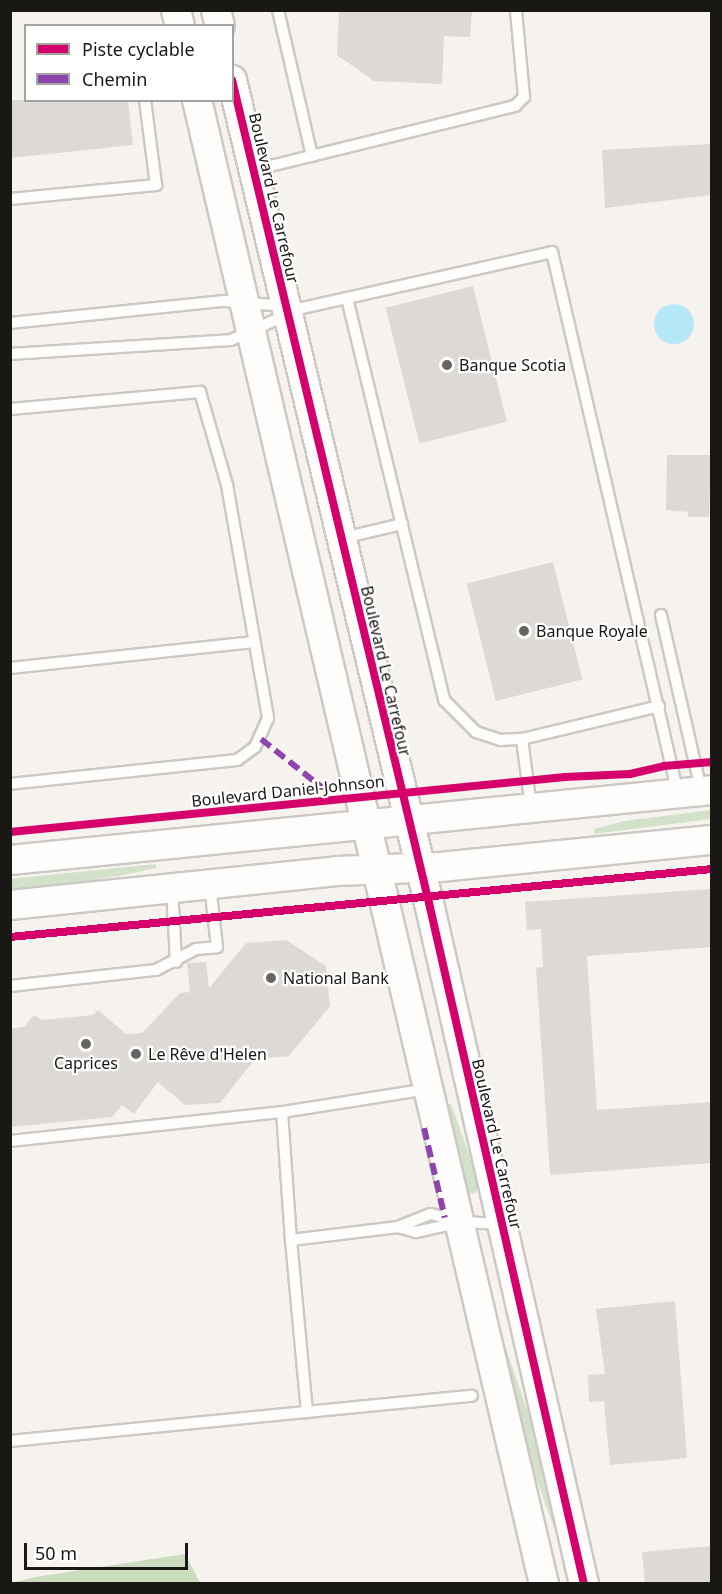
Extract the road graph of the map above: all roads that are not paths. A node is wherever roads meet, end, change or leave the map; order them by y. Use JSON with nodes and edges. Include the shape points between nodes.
{"nodes":[{"id":1,"x":278,"y":10,"type":"edge"},
{"id":2,"x":516,"y":10,"type":"edge"},
{"id":3,"x":234,"y":88,"type":"edge"},
{"id":4,"x":145,"y":102,"type":"edge"},
{"id":5,"x":197,"y":102,"type":"edge"},
{"id":6,"x":312,"y":156,"type":"junction"},
{"id":7,"x":254,"y":170,"type":"junction"},
{"id":8,"x":10,"y":199,"type":"edge"},
{"id":9,"x":347,"y":298,"type":"junction"},
{"id":10,"x":243,"y":303,"type":"junction"},
{"id":11,"x":291,"y":310,"type":"junction"},
{"id":12,"x":10,"y":323,"type":"edge"},
{"id":13,"x":250,"y":332,"type":"junction"},
{"id":14,"x":10,"y":354,"type":"edge"},
{"id":15,"x":10,"y":409,"type":"edge"},
{"id":16,"x":402,"y":524,"type":"junction"},
{"id":17,"x":341,"y":538,"type":"junction"},
{"id":18,"x":661,"y":615,"type":"dead end"},
{"id":19,"x":254,"y":642,"type":"junction"},
{"id":20,"x":10,"y":668,"type":"edge"},
{"id":21,"x":659,"y":706,"type":"junction"},
{"id":22,"x":522,"y":738,"type":"junction"},
{"id":23,"x":10,"y":784,"type":"edge"},
{"id":24,"x":697,"y":792,"type":"edge"},
{"id":25,"x":531,"y":808,"type":"junction"},
{"id":26,"x":407,"y":820,"type":"junction"},
{"id":27,"x":366,"y":824,"type":"junction"},
{"id":28,"x":711,"y":840,"type":"edge"},
{"id":29,"x":10,"y":860,"type":"edge"},
{"id":30,"x":420,"y":867,"type":"junction"},
{"id":31,"x":378,"y":868,"type":"junction"},
{"id":32,"x":210,"y":884,"type":"junction"},
{"id":33,"x":172,"y":888,"type":"junction"},
{"id":34,"x":10,"y":905,"type":"edge"},
{"id":35,"x":176,"y":962,"type":"junction"},
{"id":36,"x":10,"y":986,"type":"edge"},
{"id":37,"x":430,"y":1089,"type":"junction"},
{"id":38,"x":282,"y":1112,"type":"junction"},
{"id":39,"x":10,"y":1141,"type":"edge"},
{"id":40,"x":461,"y":1222,"type":"junction"},
{"id":41,"x":501,"y":1224,"type":"junction"},
{"id":42,"x":398,"y":1227,"type":"junction"},
{"id":43,"x":291,"y":1240,"type":"junction"},
{"id":44,"x":472,"y":1396,"type":"dead end"},
{"id":45,"x":307,"y":1412,"type":"junction"},
{"id":46,"x":10,"y":1442,"type":"edge"},
{"id":47,"x":544,"y":1584,"type":"edge"},
{"id":48,"x":584,"y":1584,"type":"edge"}],
"edges":[{"from":1,"to":6,"type":"lane"},
{"from":2,"to":6,"type":"lane","via":[[524,97],[521,102]]},
{"from":3,"to":7,"type":"street","name":"Boulevard Le Carrefour"},
{"from":4,"to":8,"type":"lane","via":[[156,185]]},
{"from":5,"to":10,"type":"street"},
{"from":6,"to":7,"type":"lane"},
{"from":7,"to":11,"type":"street","name":"Boulevard Le Carrefour"},
{"from":9,"to":11,"type":"lane"},
{"from":9,"to":16,"type":"lane"},
{"from":9,"to":21,"type":"lane","via":[[552,252]]},
{"from":10,"to":11,"type":"lane"},
{"from":10,"to":12,"type":"lane","via":[[224,301]]},
{"from":10,"to":13,"type":"street"},
{"from":11,"to":13,"type":"lane"},
{"from":11,"to":17,"type":"street","name":"Boulevard Le Carrefour"},
{"from":13,"to":14,"type":"lane","via":[[220,342]]},
{"from":13,"to":27,"type":"street"},
{"from":15,"to":19,"type":"lane","via":[[200,392],[227,485]]},
{"from":16,"to":17,"type":"lane"},
{"from":16,"to":22,"type":"lane","via":[[444,700],[476,732],[500,740]]},
{"from":17,"to":26,"type":"street","name":"Boulevard Le Carrefour"},
{"from":18,"to":24,"type":"lane"},
{"from":19,"to":20,"type":"lane"},
{"from":19,"to":23,"type":"lane","via":[[268,718],[261,739],[246,756],[195,766]]},
{"from":21,"to":22,"type":"lane"},
{"from":21,"to":24,"type":"lane"},
{"from":22,"to":25,"type":"lane"},
{"from":24,"to":25,"type":"street"},
{"from":25,"to":26,"type":"street"},
{"from":26,"to":27,"type":"street"},
{"from":26,"to":30,"type":"street","name":"Boulevard Le Carrefour"},
{"from":27,"to":29,"type":"street"},
{"from":27,"to":31,"type":"street"},
{"from":28,"to":30,"type":"street"},
{"from":30,"to":31,"type":"street"},
{"from":30,"to":41,"type":"street","name":"Boulevard Le Carrefour"},
{"from":31,"to":32,"type":"street"},
{"from":31,"to":37,"type":"street"},
{"from":32,"to":33,"type":"street"},
{"from":32,"to":35,"type":"lane","via":[[217,947],[196,949]]},
{"from":33,"to":34,"type":"street"},
{"from":33,"to":35,"type":"lane"},
{"from":35,"to":36,"type":"lane","via":[[156,970]]},
{"from":37,"to":38,"type":"lane"},
{"from":37,"to":40,"type":"street"},
{"from":38,"to":39,"type":"lane"},
{"from":38,"to":43,"type":"lane"},
{"from":40,"to":41,"type":"lane"},
{"from":40,"to":42,"type":"lane","via":[[416,1232]]},
{"from":40,"to":42,"type":"lane","via":[[431,1214]]},
{"from":40,"to":47,"type":"street"},
{"from":41,"to":48,"type":"street","name":"Boulevard Le Carrefour"},
{"from":42,"to":43,"type":"lane"},
{"from":43,"to":45,"type":"lane"},
{"from":44,"to":45,"type":"lane"},
{"from":45,"to":46,"type":"lane"}]}
